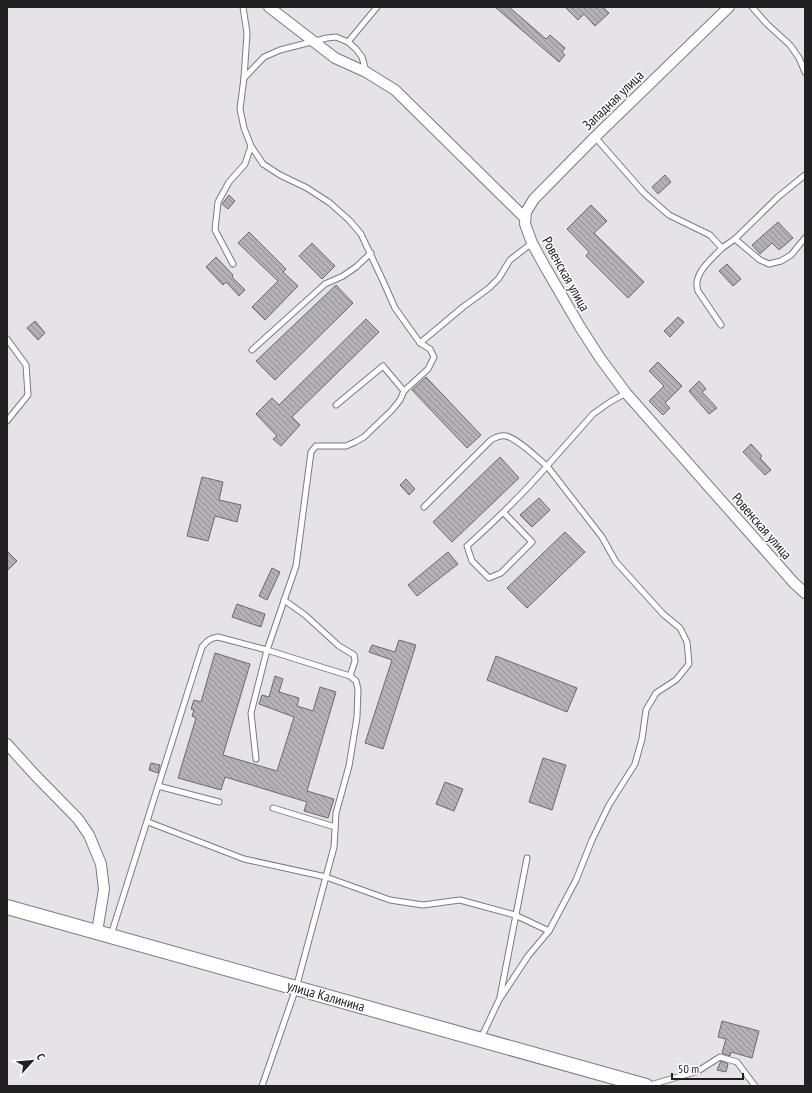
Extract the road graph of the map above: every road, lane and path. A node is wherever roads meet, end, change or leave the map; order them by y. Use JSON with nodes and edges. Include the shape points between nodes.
{"nodes":[{"id":1,"x":243,"y":7,"type":"edge"},
{"id":2,"x":269,"y":7,"type":"edge"},
{"id":3,"x":377,"y":7,"type":"edge"},
{"id":4,"x":729,"y":7,"type":"edge"},
{"id":5,"x":752,"y":7,"type":"edge"},
{"id":6,"x":314,"y":42,"type":"junction"},
{"id":7,"x":348,"y":42,"type":"junction"},
{"id":8,"x":805,"y":54,"type":"edge"},
{"id":9,"x":799,"y":58,"type":"junction"},
{"id":10,"x":366,"y":72,"type":"junction"},
{"id":11,"x":805,"y":72,"type":"edge"},
{"id":12,"x":244,"y":78,"type":"junction"},
{"id":13,"x":595,"y":137,"type":"junction"},
{"id":14,"x":251,"y":146,"type":"junction"},
{"id":15,"x":805,"y":175,"type":"edge"},
{"id":16,"x":525,"y":218,"type":"junction"},
{"id":17,"x":805,"y":238,"type":"edge"},
{"id":18,"x":735,"y":239,"type":"junction"},
{"id":19,"x":532,"y":243,"type":"junction"},
{"id":20,"x":722,"y":248,"type":"junction"},
{"id":21,"x":370,"y":253,"type":"junction"},
{"id":22,"x":233,"y":264,"type":"dead end"},
{"id":23,"x":721,"y":325,"type":"dead end"},
{"id":24,"x":7,"y":339,"type":"edge"},
{"id":25,"x":420,"y":343,"type":"junction"},
{"id":26,"x":252,"y":350,"type":"dead end"},
{"id":27,"x":404,"y":391,"type":"junction"},
{"id":28,"x":626,"y":393,"type":"junction"},
{"id":29,"x":336,"y":405,"type":"dead end"},
{"id":30,"x":7,"y":421,"type":"edge"},
{"id":31,"x":547,"y":466,"type":"junction"},
{"id":32,"x":424,"y":507,"type":"dead end"},
{"id":33,"x":504,"y":513,"type":"junction"},
{"id":34,"x":805,"y":593,"type":"edge"},
{"id":35,"x":284,"y":600,"type":"junction"},
{"id":36,"x":267,"y":650,"type":"junction"},
{"id":37,"x":350,"y":676,"type":"junction"},
{"id":38,"x":7,"y":744,"type":"edge"},
{"id":39,"x":256,"y":759,"type":"dead end"},
{"id":40,"x":158,"y":786,"type":"junction"},
{"id":41,"x":219,"y":802,"type":"dead end"},
{"id":42,"x":273,"y":808,"type":"dead end"},
{"id":43,"x":148,"y":822,"type":"junction"},
{"id":44,"x":335,"y":827,"type":"junction"},
{"id":45,"x":528,"y":858,"type":"dead end"},
{"id":46,"x":326,"y":877,"type":"junction"},
{"id":47,"x":7,"y":908,"type":"edge"},
{"id":48,"x":515,"y":915,"type":"junction"},
{"id":49,"x":549,"y":931,"type":"junction"},
{"id":50,"x":97,"y":932,"type":"junction"},
{"id":51,"x":111,"y":936,"type":"junction"},
{"id":52,"x":296,"y":988,"type":"junction"},
{"id":53,"x":499,"y":1000,"type":"junction"},
{"id":54,"x":480,"y":1039,"type":"junction"},
{"id":55,"x":262,"y":1086,"type":"edge"},
{"id":56,"x":646,"y":1086,"type":"edge"},
{"id":57,"x":755,"y":1086,"type":"edge"}],
"edges":[{"from":1,"to":12,"type":"lane","via":[[247,33]]},
{"from":2,"to":6,"type":"street"},
{"from":3,"to":7,"type":"lane"},
{"from":4,"to":13,"type":"street","name":"Западная улица"},
{"from":5,"to":9,"type":"lane","via":[[790,45]]},
{"from":6,"to":7,"type":"lane","via":[[336,37]]},
{"from":6,"to":10,"type":"street","via":[[335,58]]},
{"from":6,"to":12,"type":"lane","via":[[280,50],[264,57]]},
{"from":7,"to":10,"type":"lane","via":[[362,57]]},
{"from":8,"to":9,"type":"lane"},
{"from":9,"to":11,"type":"lane"},
{"from":10,"to":16,"type":"street","via":[[395,90]]},
{"from":12,"to":14,"type":"lane","via":[[240,109]]},
{"from":13,"to":16,"type":"street","name":"Западная улица","via":[[534,199]]},
{"from":13,"to":20,"type":"lane","via":[[644,193],[669,215],[710,235]]},
{"from":14,"to":21,"type":"lane","via":[[263,164],[330,203],[361,234]]},
{"from":14,"to":22,"type":"lane","via":[[245,164],[228,182],[218,202],[215,230]]},
{"from":15,"to":18,"type":"lane"},
{"from":16,"to":19,"type":"street","name":"Ровенская улица"},
{"from":17,"to":18,"type":"lane","via":[[791,256],[769,264],[760,260]]},
{"from":18,"to":20,"type":"lane"},
{"from":19,"to":25,"type":"lane","via":[[510,260],[489,288]]},
{"from":19,"to":28,"type":"street","name":"Ровенская улица","via":[[580,327]]},
{"from":20,"to":23,"type":"lane","via":[[696,280],[698,291]]},
{"from":21,"to":25,"type":"lane","via":[[394,308]]},
{"from":21,"to":26,"type":"lane","via":[[343,276],[325,284]]},
{"from":24,"to":30,"type":"lane","via":[[26,365],[28,395]]},
{"from":25,"to":27,"type":"lane","via":[[430,348],[434,357],[428,369]]},
{"from":27,"to":29,"type":"lane","via":[[383,366]]},
{"from":27,"to":35,"type":"lane","via":[[392,410],[364,437],[346,446],[320,445],[313,448],[296,566]]},
{"from":28,"to":31,"type":"lane","via":[[593,414]]},
{"from":28,"to":34,"type":"street","name":"Ровенская улица"},
{"from":31,"to":32,"type":"lane","via":[[513,438],[498,436]]},
{"from":31,"to":33,"type":"lane"},
{"from":31,"to":49,"type":"lane","via":[[602,537],[616,562],[663,614],[680,628],[687,642],[689,664],[676,680],[656,693],[646,710],[635,764],[609,805],[576,880]]},
{"from":33,"to":33,"type":"lane","via":[[532,542],[501,573],[489,578],[472,562],[466,546]]},
{"from":35,"to":36,"type":"lane"},
{"from":35,"to":37,"type":"lane","via":[[339,646],[354,655]]},
{"from":36,"to":37,"type":"lane"},
{"from":36,"to":39,"type":"lane","via":[[251,713]]},
{"from":36,"to":40,"type":"lane","via":[[218,637],[206,642]]},
{"from":37,"to":44,"type":"lane","via":[[356,681],[358,689],[357,716],[350,766],[336,813]]},
{"from":38,"to":50,"type":"street","via":[[78,818],[89,835],[101,864],[104,889]]},
{"from":40,"to":41,"type":"lane"},
{"from":40,"to":43,"type":"lane"},
{"from":42,"to":44,"type":"lane"},
{"from":43,"to":46,"type":"lane","via":[[244,859]]},
{"from":43,"to":51,"type":"lane"},
{"from":44,"to":46,"type":"lane","via":[[334,847]]},
{"from":45,"to":48,"type":"lane"},
{"from":46,"to":48,"type":"lane","via":[[390,900],[423,905],[460,900]]},
{"from":46,"to":52,"type":"lane"},
{"from":47,"to":50,"type":"main road","name":"улица Калинина"},
{"from":48,"to":49,"type":"lane"},
{"from":48,"to":53,"type":"lane"},
{"from":49,"to":53,"type":"lane","via":[[528,956]]},
{"from":50,"to":51,"type":"main road","name":"улица Калинина"},
{"from":51,"to":52,"type":"main road","name":"улица Калинина"},
{"from":52,"to":54,"type":"main road","name":"улица Калинина"},
{"from":52,"to":55,"type":"lane"},
{"from":53,"to":54,"type":"lane"},
{"from":54,"to":56,"type":"main road","name":"улица Калинина"},
{"from":56,"to":57,"type":"lane","via":[[698,1071],[720,1057],[737,1062]]}]}
